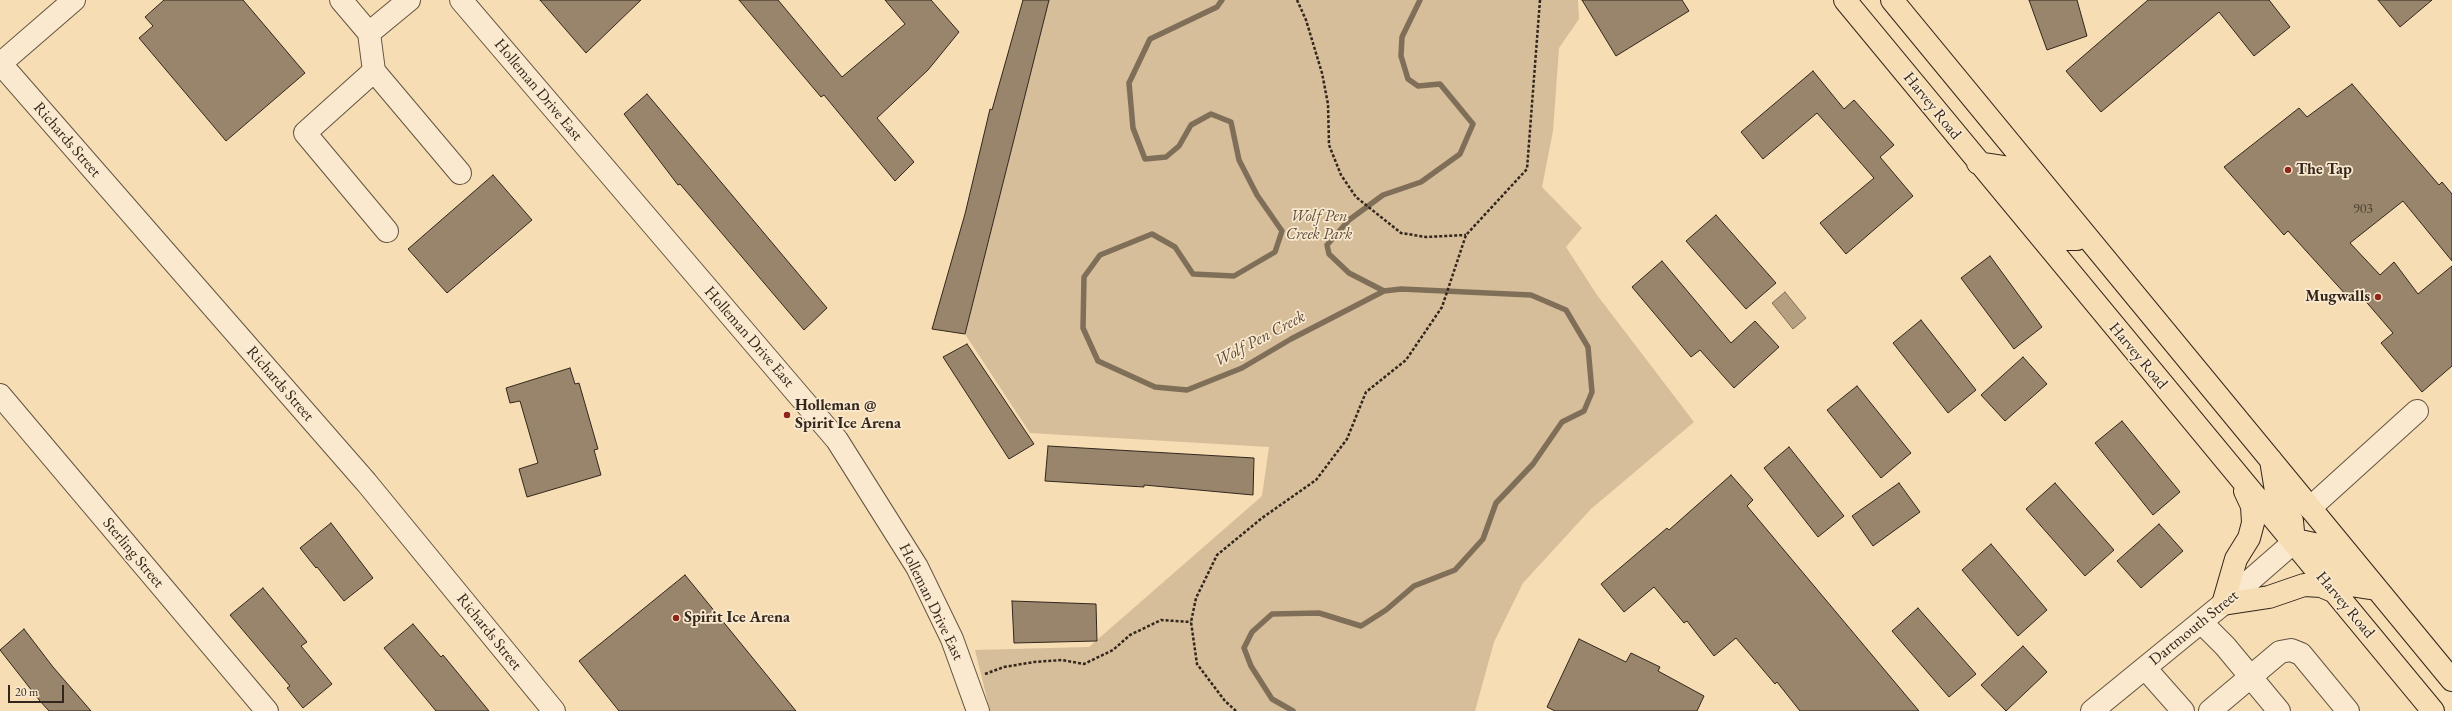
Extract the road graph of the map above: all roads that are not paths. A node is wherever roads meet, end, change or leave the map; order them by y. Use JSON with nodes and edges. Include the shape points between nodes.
{"nodes":[{"id":1,"x":74,"y":0,"type":"edge"},
{"id":2,"x":341,"y":0,"type":"edge"},
{"id":3,"x":409,"y":0,"type":"edge"},
{"id":4,"x":461,"y":0,"type":"edge"},
{"id":5,"x":1845,"y":0,"type":"edge"},
{"id":6,"x":1892,"y":0,"type":"edge"},
{"id":7,"x":369,"y":33,"type":"junction"},
{"id":8,"x":0,"y":63,"type":"edge"},
{"id":9,"x":374,"y":71,"type":"junction"},
{"id":10,"x":1978,"y":163,"type":"junction"},
{"id":11,"x":460,"y":173,"type":"dead end"},
{"id":12,"x":387,"y":232,"type":"dead end"},
{"id":13,"x":2084,"y":235,"type":"junction"},
{"id":14,"x":0,"y":395,"type":"edge"},
{"id":15,"x":2417,"y":411,"type":"dead end"},
{"id":16,"x":2271,"y":459,"type":"junction"},
{"id":17,"x":2239,"y":479,"type":"junction"},
{"id":18,"x":2310,"y":508,"type":"junction"},
{"id":19,"x":2294,"y":542,"type":"junction"},
{"id":20,"x":2376,"y":590,"type":"junction"},
{"id":21,"x":2333,"y":591,"type":"junction"},
{"id":22,"x":2223,"y":604,"type":"junction"},
{"id":23,"x":2201,"y":622,"type":"junction"},
{"id":24,"x":2144,"y":668,"type":"junction"},
{"id":25,"x":2251,"y":678,"type":"junction"},
{"id":26,"x":2452,"y":680,"type":"edge"},
{"id":27,"x":267,"y":711,"type":"edge"},
{"id":28,"x":554,"y":711,"type":"edge"},
{"id":29,"x":978,"y":711,"type":"edge"},
{"id":30,"x":2092,"y":711,"type":"edge"},
{"id":31,"x":2183,"y":711,"type":"edge"},
{"id":32,"x":2210,"y":711,"type":"edge"},
{"id":33,"x":2279,"y":711,"type":"edge"},
{"id":34,"x":2348,"y":711,"type":"edge"},
{"id":35,"x":2433,"y":711,"type":"edge"}],
"edges":[{"from":1,"to":8,"type":"street"},
{"from":2,"to":7,"type":"street"},
{"from":3,"to":7,"type":"street"},
{"from":4,"to":29,"type":"street","name":"Holleman Drive East","via":[[837,440],[917,567],[952,639]]},
{"from":5,"to":10,"type":"main road","name":"Harvey Road"},
{"from":6,"to":13,"type":"main road"},
{"from":7,"to":9,"type":"street"},
{"from":8,"to":28,"type":"street","name":"Richards Street","via":[[366,482]]},
{"from":9,"to":11,"type":"street"},
{"from":9,"to":12,"type":"street","via":[[305,133]]},
{"from":10,"to":13,"type":"main road","via":[[2004,166],[2063,239],[2077,240]]},
{"from":10,"to":17,"type":"main road","name":"Harvey Road"},
{"from":13,"to":16,"type":"main road"},
{"from":14,"to":27,"type":"street","name":"Sterling Street"},
{"from":15,"to":18,"type":"street"},
{"from":16,"to":18,"type":"main road"},
{"from":16,"to":19,"type":"main road","via":[[2276,491],[2292,521]]},
{"from":17,"to":19,"type":"main road","name":"Harvey Road"},
{"from":17,"to":22,"type":"main road","via":[[2252,506],[2253,523],[2236,559]]},
{"from":18,"to":20,"type":"main road"},
{"from":19,"to":20,"type":"main road","via":[[2314,544],[2350,585]]},
{"from":19,"to":21,"type":"main road","name":"Harvey Road"},
{"from":19,"to":22,"type":"street","name":"Dartmouth Street"},
{"from":20,"to":26,"type":"main road"},
{"from":21,"to":22,"type":"main road","via":[[2321,586],[2304,585],[2269,597]]},
{"from":21,"to":35,"type":"main road","name":"Harvey Road"},
{"from":22,"to":23,"type":"street","name":"Dartmouth Street"},
{"from":23,"to":24,"type":"street","name":"Dartmouth Street"},
{"from":23,"to":25,"type":"street"},
{"from":24,"to":30,"type":"street","name":"Dartmouth Street"},
{"from":24,"to":31,"type":"street"},
{"from":25,"to":32,"type":"street"},
{"from":25,"to":33,"type":"street"},
{"from":25,"to":34,"type":"street","via":[[2280,652],[2292,650],[2302,654]]}]}
